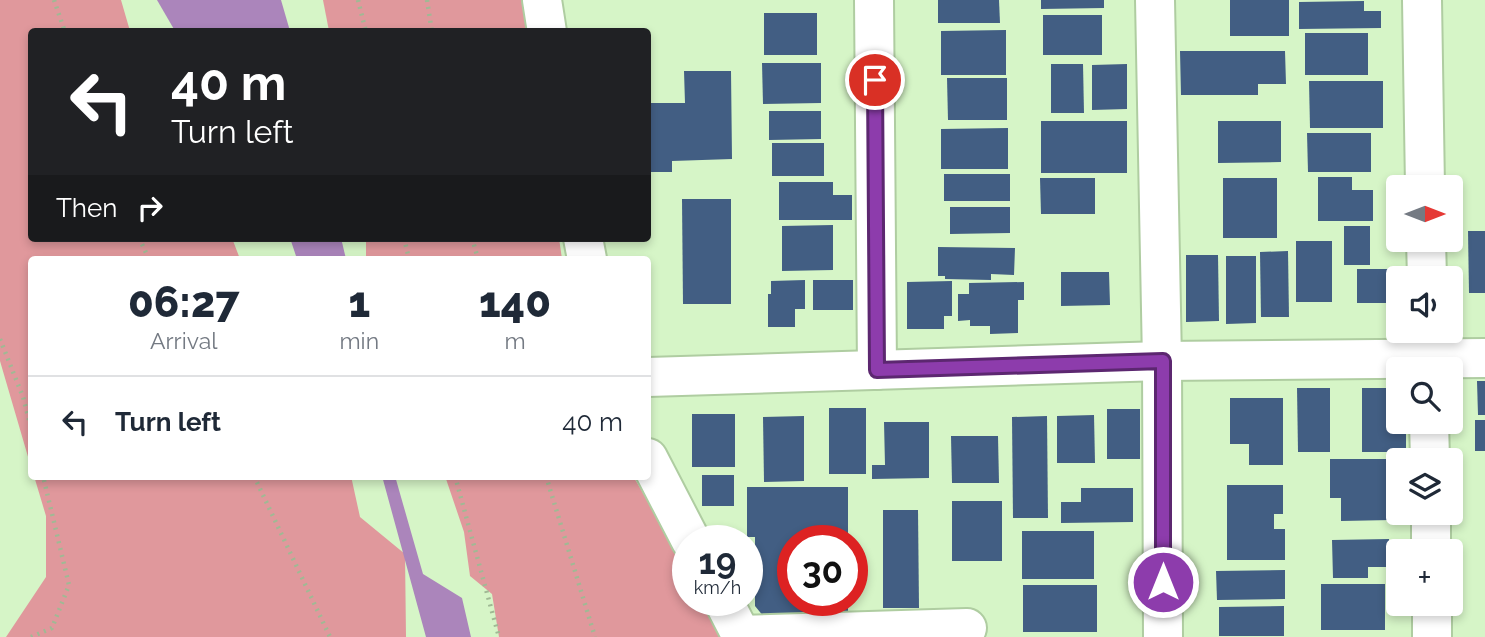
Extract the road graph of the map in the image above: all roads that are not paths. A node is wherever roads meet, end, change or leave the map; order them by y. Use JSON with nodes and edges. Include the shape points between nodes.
{"nodes":[{"id":1,"x":542,"y":0,"type":"edge"},
{"id":2,"x":874,"y":0,"type":"edge"},
{"id":3,"x":1155,"y":0,"type":"edge"},
{"id":4,"x":1422,"y":0,"type":"edge"},
{"id":5,"x":546,"y":28,"type":"edge"},
{"id":6,"x":1425,"y":175,"type":"edge"},
{"id":7,"x":1428,"y":353,"type":"edge"},
{"id":8,"x":1485,"y":358,"type":"edge"},
{"id":9,"x":1163,"y":361,"type":"junction"},
{"id":10,"x":877,"y":370,"type":"junction"},
{"id":11,"x":651,"y":377,"type":"edge"},
{"id":12,"x":651,"y":464,"type":"edge"},
{"id":13,"x":683,"y":525,"type":"edge"},
{"id":14,"x":731,"y":616,"type":"edge"},
{"id":15,"x":1432,"y":616,"type":"edge"},
{"id":16,"x":967,"y":628,"type":"dead end"},
{"id":17,"x":742,"y":636,"type":"edge"},
{"id":18,"x":1163,"y":637,"type":"edge"},
{"id":19,"x":1432,"y":637,"type":"edge"}],
"edges":[{"from":1,"to":5,"type":"street"},
{"from":2,"to":10,"type":"street"},
{"from":3,"to":9,"type":"street"},
{"from":4,"to":6,"type":"street"},
{"from":7,"to":8,"type":"street"},
{"from":7,"to":9,"type":"street"},
{"from":9,"to":10,"type":"street"},
{"from":9,"to":18,"type":"street"},
{"from":10,"to":11,"type":"street"},
{"from":12,"to":13,"type":"street"},
{"from":14,"to":17,"type":"street"},
{"from":15,"to":19,"type":"street"},
{"from":16,"to":17,"type":"street"}]}
